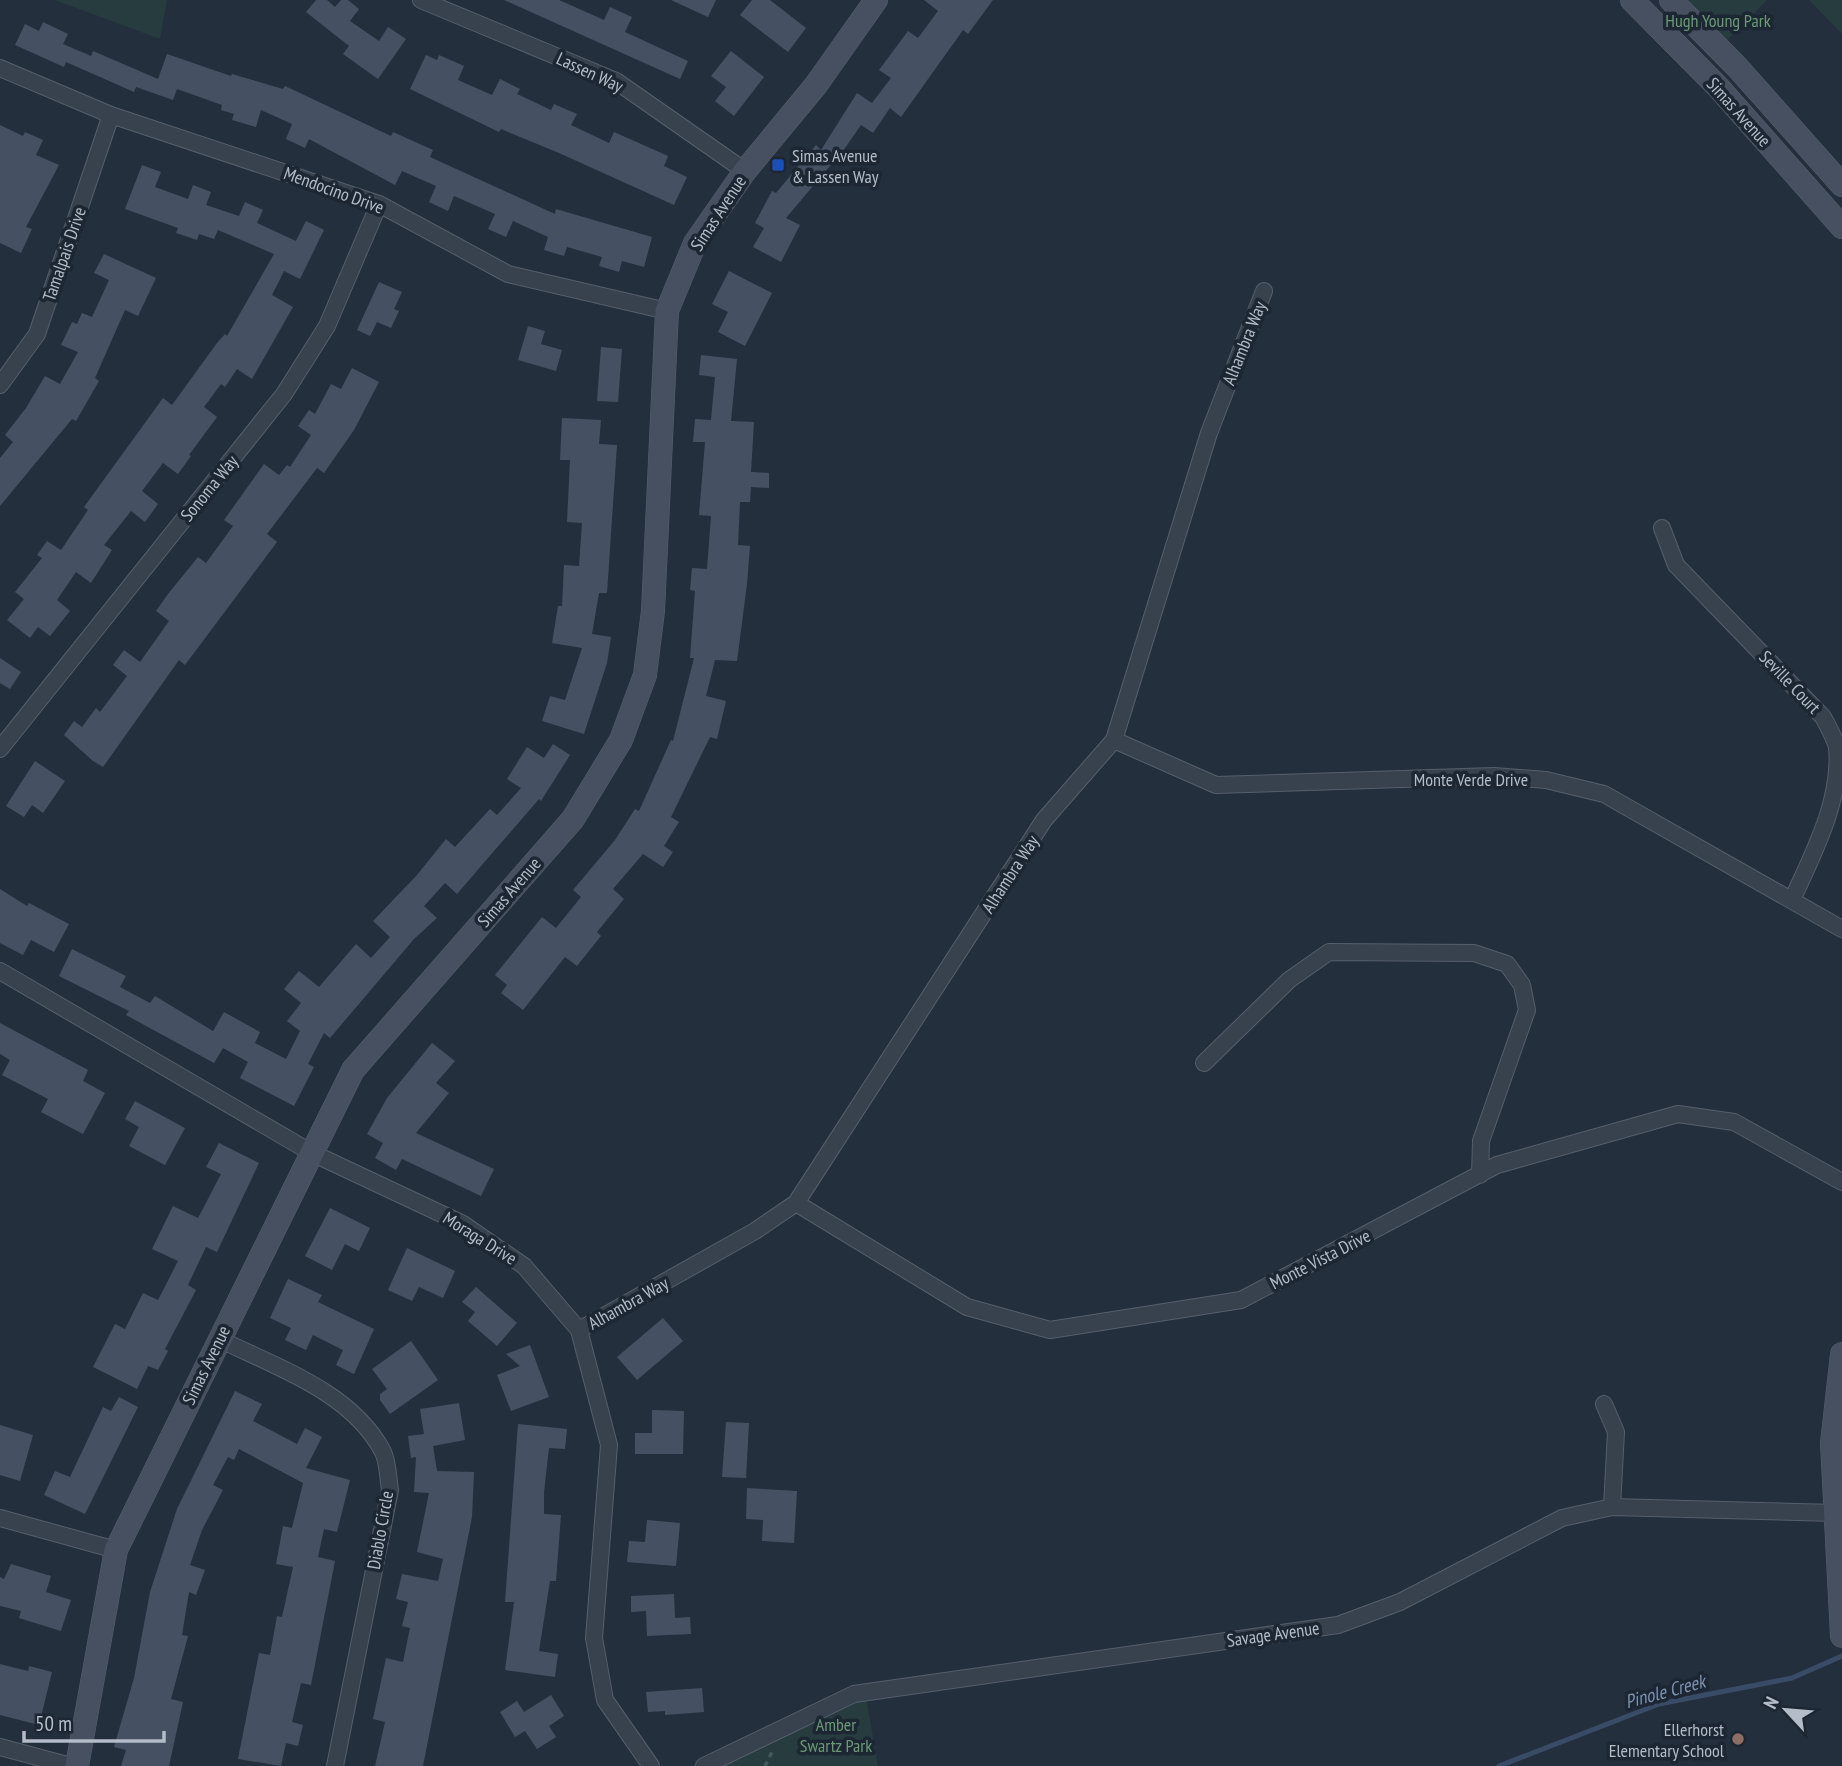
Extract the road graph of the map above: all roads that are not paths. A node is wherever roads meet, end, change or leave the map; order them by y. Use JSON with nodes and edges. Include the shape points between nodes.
{"nodes":[{"id":1,"x":421,"y":0,"type":"edge"},
{"id":2,"x":1632,"y":0,"type":"edge"},
{"id":3,"x":1671,"y":0,"type":"edge"},
{"id":4,"x":873,"y":2,"type":"edge"},
{"id":5,"x":0,"y":68,"type":"edge"},
{"id":6,"x":1738,"y":68,"type":"junction"},
{"id":7,"x":1718,"y":87,"type":"junction"},
{"id":8,"x":111,"y":115,"type":"junction"},
{"id":9,"x":745,"y":171,"type":"junction"},
{"id":10,"x":1842,"y":185,"type":"edge"},
{"id":11,"x":379,"y":204,"type":"junction"},
{"id":12,"x":1842,"y":227,"type":"edge"},
{"id":13,"x":1265,"y":291,"type":"dead end"},
{"id":14,"x":667,"y":312,"type":"junction"},
{"id":15,"x":0,"y":385,"type":"edge"},
{"id":16,"x":1662,"y":528,"type":"dead end"},
{"id":17,"x":1114,"y":740,"type":"junction"},
{"id":18,"x":0,"y":749,"type":"edge"},
{"id":19,"x":1792,"y":900,"type":"junction"},
{"id":20,"x":1842,"y":929,"type":"edge"},
{"id":21,"x":0,"y":971,"type":"edge"},
{"id":22,"x":1204,"y":1063,"type":"dead end"},
{"id":23,"x":312,"y":1153,"type":"junction"},
{"id":24,"x":1480,"y":1175,"type":"junction"},
{"id":25,"x":1842,"y":1182,"type":"edge"},
{"id":26,"x":796,"y":1203,"type":"junction"},
{"id":27,"x":579,"y":1330,"type":"junction"},
{"id":28,"x":219,"y":1339,"type":"junction"},
{"id":29,"x":1842,"y":1354,"type":"edge"},
{"id":30,"x":1604,"y":1404,"type":"dead end"},
{"id":31,"x":1612,"y":1507,"type":"junction"},
{"id":32,"x":1836,"y":1513,"type":"junction"},
{"id":33,"x":0,"y":1518,"type":"edge"},
{"id":34,"x":116,"y":1549,"type":"junction"},
{"id":35,"x":1841,"y":1622,"type":"edge"},
{"id":36,"x":1842,"y":1636,"type":"edge"},
{"id":37,"x":0,"y":1747,"type":"edge"},
{"id":38,"x":71,"y":1766,"type":"edge"},
{"id":39,"x":77,"y":1766,"type":"edge"},
{"id":40,"x":335,"y":1766,"type":"edge"},
{"id":41,"x":651,"y":1766,"type":"edge"},
{"id":42,"x":704,"y":1766,"type":"edge"}],
"edges":[{"from":1,"to":9,"type":"street","name":"Lassen Way","via":[[616,81]]},
{"from":2,"to":7,"type":"street","name":"Simas Avenue"},
{"from":3,"to":6,"type":"street","name":"Simas Avenue"},
{"from":4,"to":9,"type":"street","name":"Simas Avenue","via":[[816,85]]},
{"from":5,"to":8,"type":"street","name":"Mendocino Drive"},
{"from":6,"to":7,"type":"street"},
{"from":6,"to":10,"type":"street","name":"Simas Avenue"},
{"from":7,"to":12,"type":"street","name":"Simas Avenue"},
{"from":8,"to":11,"type":"street","name":"Mendocino Drive"},
{"from":8,"to":15,"type":"street","name":"Tamalpais Drive","via":[[37,334]]},
{"from":9,"to":14,"type":"street","name":"Simas Avenue","via":[[695,243]]},
{"from":11,"to":14,"type":"street","name":"Mendocino Drive","via":[[508,274]]},
{"from":11,"to":18,"type":"street","name":"Sonoma Way","via":[[327,326],[284,394]]},
{"from":13,"to":17,"type":"street","name":"Alhambra Way","via":[[1209,433]]},
{"from":14,"to":23,"type":"street","name":"Simas Avenue","via":[[653,611],[645,675],[621,740],[573,819],[353,1070]]},
{"from":16,"to":19,"type":"street","name":"Seville Court","via":[[1676,565],[1823,717],[1837,747],[1839,780],[1832,812]]},
{"from":17,"to":19,"type":"street","name":"Monte Verde Drive","via":[[1216,785],[1494,776],[1546,780],[1604,794]]},
{"from":17,"to":26,"type":"street","name":"Alhambra Way","via":[[1044,820]]},
{"from":19,"to":20,"type":"street","name":"Monte Verde Drive"},
{"from":21,"to":23,"type":"street","name":"Moraga Drive"},
{"from":22,"to":24,"type":"street","via":[[1289,980],[1329,952],[1474,953],[1507,964],[1522,985],[1527,1010],[1481,1141]]},
{"from":23,"to":27,"type":"street","name":"Moraga Drive","via":[[463,1224],[524,1266]]},
{"from":23,"to":28,"type":"street","name":"Simas Avenue"},
{"from":24,"to":25,"type":"street","name":"Monte Vista Drive","via":[[1497,1165],[1678,1114],[1734,1122]]},
{"from":24,"to":26,"type":"street","name":"Monte Vista Drive","via":[[1241,1300],[1050,1330],[967,1307]]},
{"from":26,"to":27,"type":"street","name":"Alhambra Way"},
{"from":27,"to":41,"type":"street","name":"Moraga Drive","via":[[609,1445],[594,1639],[606,1700]]},
{"from":28,"to":34,"type":"street","name":"Simas Avenue"},
{"from":28,"to":40,"type":"street","name":"Diablo Circle","via":[[300,1378],[358,1416],[384,1454],[390,1489]]},
{"from":29,"to":32,"type":"street","via":[[1832,1443]]},
{"from":30,"to":31,"type":"street","via":[[1616,1432]]},
{"from":31,"to":32,"type":"street","name":"Savage Avenue"},
{"from":31,"to":42,"type":"street","name":"Savage Avenue","via":[[1563,1518],[1400,1602],[1338,1625],[854,1694]]},
{"from":32,"to":35,"type":"street"},
{"from":33,"to":34,"type":"street"},
{"from":34,"to":39,"type":"street","name":"Simas Avenue"},
{"from":35,"to":36,"type":"street"},
{"from":37,"to":38,"type":"street"}]}
